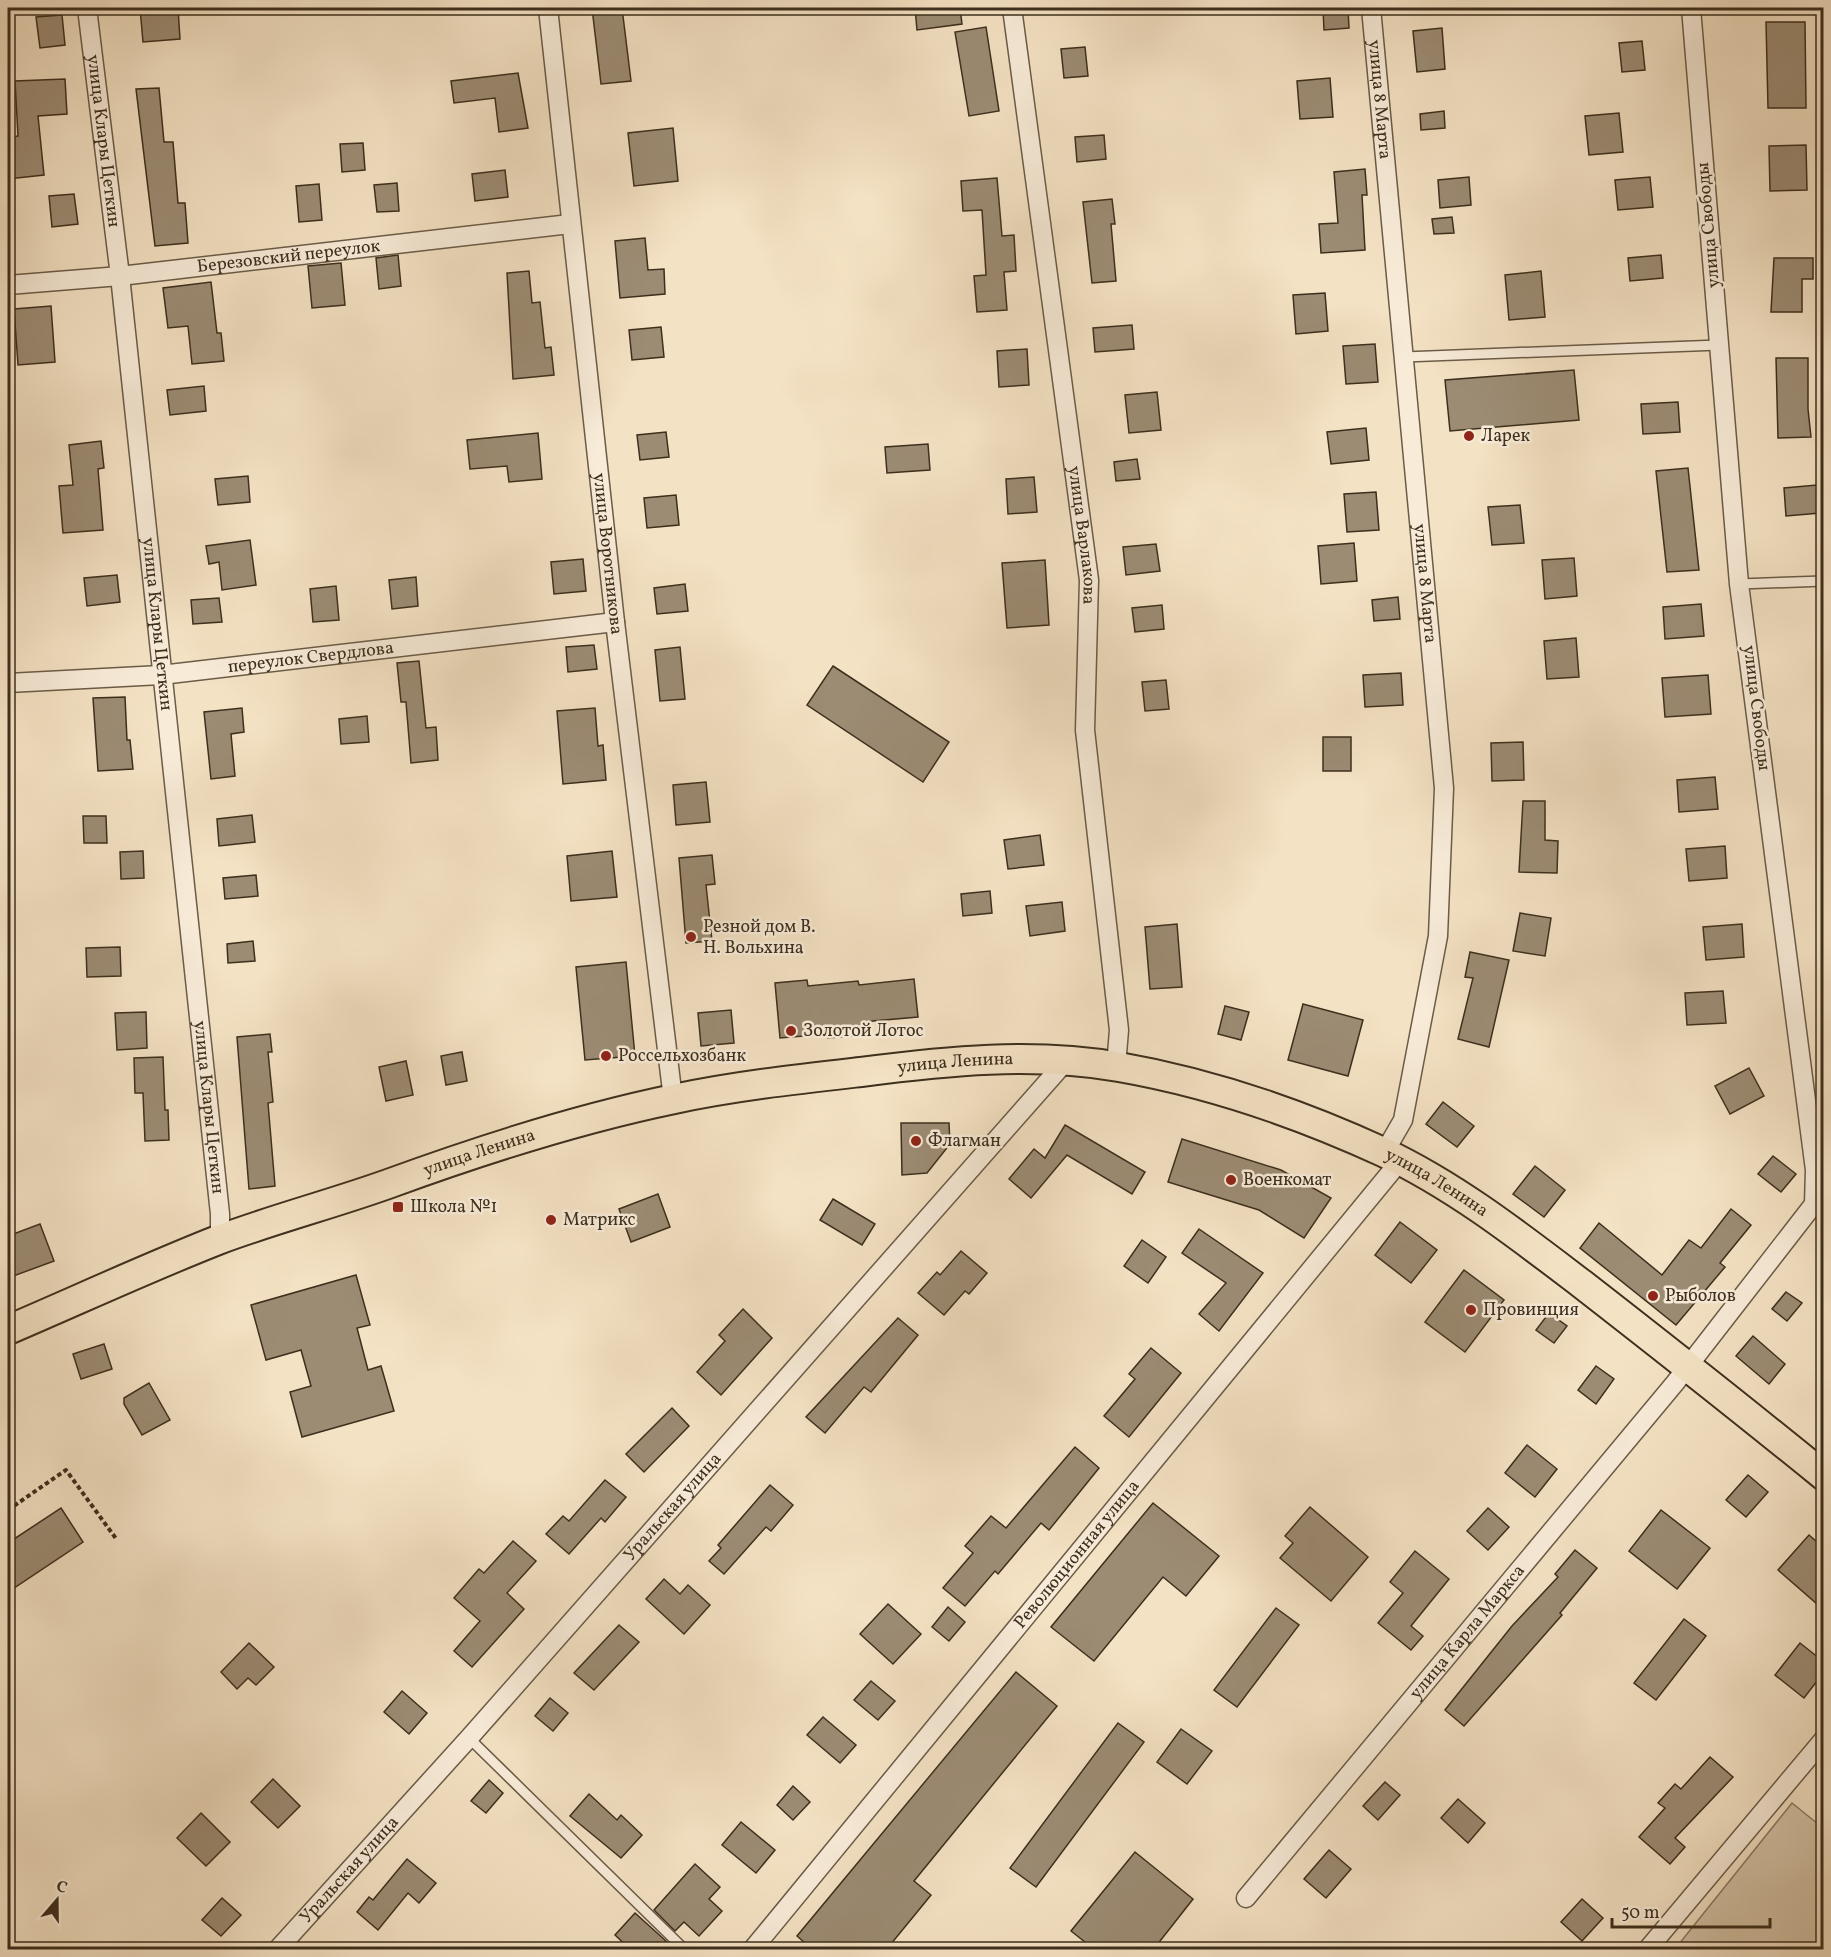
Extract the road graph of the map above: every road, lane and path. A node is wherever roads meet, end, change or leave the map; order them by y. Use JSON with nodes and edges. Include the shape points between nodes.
{"nodes":[{"id":1,"x":87,"y":8,"type":"edge"},
{"id":2,"x":549,"y":8,"type":"edge"},
{"id":3,"x":1012,"y":8,"type":"edge"},
{"id":4,"x":1371,"y":8,"type":"edge"},
{"id":5,"x":1691,"y":8,"type":"edge"},
{"id":6,"x":570,"y":224,"type":"junction"},
{"id":7,"x":120,"y":276,"type":"junction"},
{"id":8,"x":8,"y":285,"type":"edge"},
{"id":9,"x":1719,"y":345,"type":"junction"},
{"id":10,"x":1404,"y":357,"type":"junction"},
{"id":11,"x":1824,"y":581,"type":"edge"},
{"id":12,"x":1739,"y":584,"type":"junction"},
{"id":13,"x":615,"y":622,"type":"junction"},
{"id":14,"x":161,"y":675,"type":"junction"},
{"id":15,"x":8,"y":683,"type":"edge"},
{"id":16,"x":1066,"y":1061,"type":"junction"},
{"id":17,"x":1116,"y":1066,"type":"junction"},
{"id":18,"x":673,"y":1099,"type":"junction"},
{"id":19,"x":1392,"y":1157,"type":"junction"},
{"id":20,"x":220,"y":1239,"type":"junction"},
{"id":21,"x":8,"y":1330,"type":"edge"},
{"id":22,"x":1689,"y":1366,"type":"junction"},
{"id":23,"x":1824,"y":1476,"type":"edge"},
{"id":24,"x":8,"y":1510,"type":"edge"},
{"id":25,"x":117,"y":1540,"type":"dead end"},
{"id":26,"x":469,"y":1738,"type":"junction"},
{"id":27,"x":1824,"y":1739,"type":"edge"},
{"id":28,"x":1246,"y":1898,"type":"dead end"},
{"id":29,"x":277,"y":1950,"type":"edge"},
{"id":30,"x":685,"y":1950,"type":"edge"},
{"id":31,"x":752,"y":1950,"type":"edge"},
{"id":32,"x":1647,"y":1950,"type":"edge"}],
"edges":[{"from":1,"to":7,"type":"street","name":"улица Клары Цеткин"},
{"from":2,"to":6,"type":"street","name":"улица Воротникова"},
{"from":3,"to":17,"type":"street","name":"улица Варлакова","via":[[1089,580],[1084,730],[1119,1030]]},
{"from":4,"to":10,"type":"street","name":"улица 8 Марта"},
{"from":5,"to":9,"type":"street","name":"улица Свободы"},
{"from":6,"to":7,"type":"street","name":"Березовский переулок"},
{"from":6,"to":13,"type":"street","name":"улица Воротникова"},
{"from":7,"to":8,"type":"street","name":"Березовский переулок"},
{"from":7,"to":14,"type":"street","name":"улица Клары Цеткин"},
{"from":9,"to":10,"type":"lane"},
{"from":9,"to":12,"type":"street","name":"улица Свободы"},
{"from":10,"to":19,"type":"street","name":"улица 8 Марта","via":[[1444,788],[1438,936],[1403,1120]]},
{"from":11,"to":12,"type":"lane"},
{"from":12,"to":22,"type":"street","name":"улица Свободы","via":[[1815,1170],[1814,1204]]},
{"from":13,"to":14,"type":"street","name":"переулок Свердлова"},
{"from":13,"to":18,"type":"street","name":"улица Воротникова"},
{"from":14,"to":15,"type":"street","name":"переулок Свердлова"},
{"from":14,"to":20,"type":"street","name":"улица Клары Цеткин"},
{"from":16,"to":17,"type":"main road","name":"улица Ленина"},
{"from":16,"to":18,"type":"main road","name":"улица Ленина","via":[[961,1060]]},
{"from":16,"to":26,"type":"street","name":"Уральская улица"},
{"from":17,"to":19,"type":"main road","name":"улица Ленина","via":[[1207,1085],[1293,1113]]},
{"from":18,"to":20,"type":"main road","name":"улица Ленина","via":[[438,1164]]},
{"from":19,"to":22,"type":"main road","name":"улица Ленина","via":[[1462,1197],[1522,1239]]},
{"from":19,"to":31,"type":"street","name":"Революционная улица"},
{"from":20,"to":21,"type":"main road","name":"улица Ленина"},
{"from":22,"to":23,"type":"main road","name":"улица Ленина"},
{"from":22,"to":28,"type":"street","name":"улица Карла Маркса"},
{"from":24,"to":25,"type":"path","via":[[66,1470]]},
{"from":26,"to":29,"type":"street","name":"Уральская улица"},
{"from":26,"to":30,"type":"lane"},
{"from":27,"to":32,"type":"street","via":[[1750,1835]]}]}
